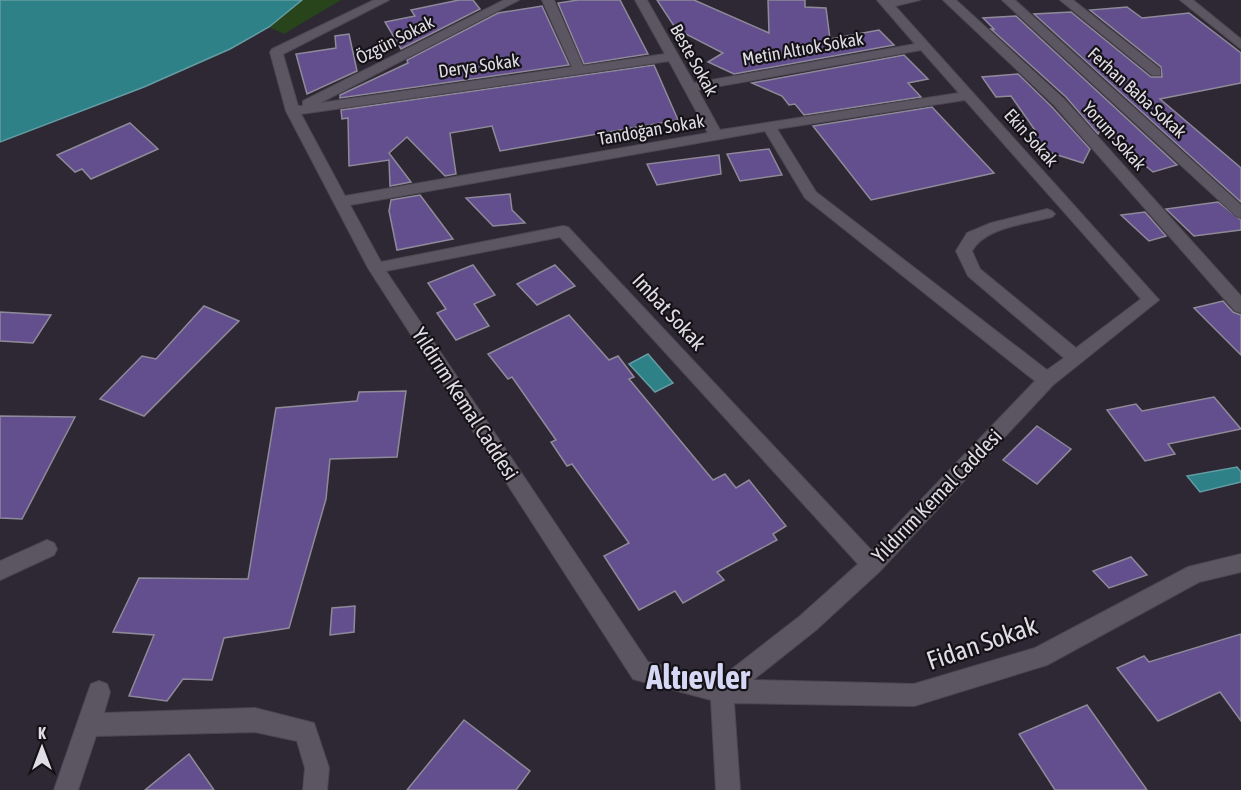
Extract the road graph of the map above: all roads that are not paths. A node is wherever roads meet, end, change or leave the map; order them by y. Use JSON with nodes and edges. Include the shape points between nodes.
{"nodes":[{"id":1,"x":383,"y":0,"type":"edge"},
{"id":2,"x":513,"y":0,"type":"edge"},
{"id":3,"x":548,"y":0,"type":"edge"},
{"id":4,"x":640,"y":0,"type":"edge"},
{"id":5,"x":914,"y":0,"type":"edge"},
{"id":6,"x":949,"y":0,"type":"edge"},
{"id":7,"x":1008,"y":0,"type":"edge"},
{"id":8,"x":1066,"y":0,"type":"edge"},
{"id":9,"x":1186,"y":0,"type":"edge"},
{"id":10,"x":885,"y":2,"type":"edge"},
{"id":11,"x":1241,"y":45,"type":"edge"},
{"id":12,"x":923,"y":46,"type":"junction"},
{"id":13,"x":671,"y":57,"type":"junction"},
{"id":14,"x":579,"y":70,"type":"junction"},
{"id":15,"x":1156,"y":72,"type":"dead end"},
{"id":16,"x":688,"y":88,"type":"junction"},
{"id":17,"x":969,"y":95,"type":"junction"},
{"id":18,"x":292,"y":111,"type":"junction"},
{"id":19,"x":769,"y":126,"type":"junction"},
{"id":20,"x":717,"y":137,"type":"junction"},
{"id":21,"x":340,"y":202,"type":"junction"},
{"id":22,"x":1241,"y":213,"type":"edge"},
{"id":23,"x":1047,"y":214,"type":"dead end"},
{"id":24,"x":376,"y":268,"type":"junction"},
{"id":25,"x":1151,"y":300,"type":"joint"},
{"id":26,"x":1241,"y":307,"type":"edge"},
{"id":27,"x":1076,"y":358,"type":"junction"},
{"id":28,"x":1047,"y":380,"type":"junction"},
{"id":29,"x":47,"y":549,"type":"dead end"},
{"id":30,"x":1241,"y":563,"type":"edge"},
{"id":31,"x":872,"y":565,"type":"junction"},
{"id":32,"x":0,"y":571,"type":"edge"},
{"id":33,"x":722,"y":691,"type":"junction"},
{"id":34,"x":99,"y":692,"type":"dead end"},
{"id":35,"x":88,"y":725,"type":"junction"},
{"id":36,"x":66,"y":790,"type":"edge"},
{"id":37,"x":315,"y":790,"type":"edge"},
{"id":38,"x":728,"y":790,"type":"edge"}],
"edges":[{"from":1,"to":18,"type":"street","name":"Yıldırım Kemal Caddesi","via":[[276,52]]},
{"from":2,"to":18,"type":"street","name":"Özgün Sokak"},
{"from":3,"to":14,"type":"street"},
{"from":4,"to":13,"type":"street","name":"Beste Sokak"},
{"from":5,"to":10,"type":"street"},
{"from":6,"to":26,"type":"street","name":"Yorum Sokak","via":[[1059,102]]},
{"from":7,"to":22,"type":"street","name":"Ferhan Baba Sokak"},
{"from":8,"to":15,"type":"street"},
{"from":9,"to":11,"type":"street"},
{"from":10,"to":12,"type":"street","name":"Ekin Sokak"},
{"from":12,"to":16,"type":"street","name":"Metin Altıok Sokak"},
{"from":12,"to":17,"type":"street","name":"Ekin Sokak"},
{"from":13,"to":14,"type":"street","name":"Derya Sokak"},
{"from":13,"to":16,"type":"street","name":"Beste Sokak"},
{"from":14,"to":18,"type":"street","name":"Derya Sokak"},
{"from":16,"to":20,"type":"street","name":"Beste Sokak"},
{"from":17,"to":19,"type":"street","name":"Tandoğan Sokak"},
{"from":17,"to":25,"type":"street","name":"Ekin Sokak"},
{"from":18,"to":21,"type":"street","name":"Yıldırım Kemal Caddesi"},
{"from":19,"to":20,"type":"street","name":"Tandoğan Sokak"},
{"from":19,"to":28,"type":"street","via":[[810,195]]},
{"from":20,"to":21,"type":"street","name":"Tandoğan Sokak"},
{"from":21,"to":24,"type":"street","name":"Yıldırım Kemal Caddesi"},
{"from":23,"to":27,"type":"street","via":[[972,237],[964,250],[974,272]]},
{"from":24,"to":31,"type":"street","name":"Imbat Sokak","via":[[563,231]]},
{"from":24,"to":33,"type":"street","name":"Yıldırım Kemal Caddesi","via":[[641,670]]},
{"from":25,"to":27,"type":"street","name":"Yıldırım Kemal Caddesi"},
{"from":27,"to":28,"type":"street","name":"Yıldırım Kemal Caddesi"},
{"from":28,"to":31,"type":"street","name":"Yıldırım Kemal Caddesi"},
{"from":29,"to":32,"type":"street"},
{"from":30,"to":33,"type":"street","name":"Fidan Sokak","via":[[1195,574],[1039,657],[914,695]]},
{"from":31,"to":33,"type":"street","name":"Yıldırım Kemal Caddesi","via":[[808,623]]},
{"from":33,"to":38,"type":"street"},
{"from":34,"to":35,"type":"street"},
{"from":35,"to":36,"type":"street"},
{"from":35,"to":37,"type":"street","via":[[255,720],[306,731],[317,768]]}]}
